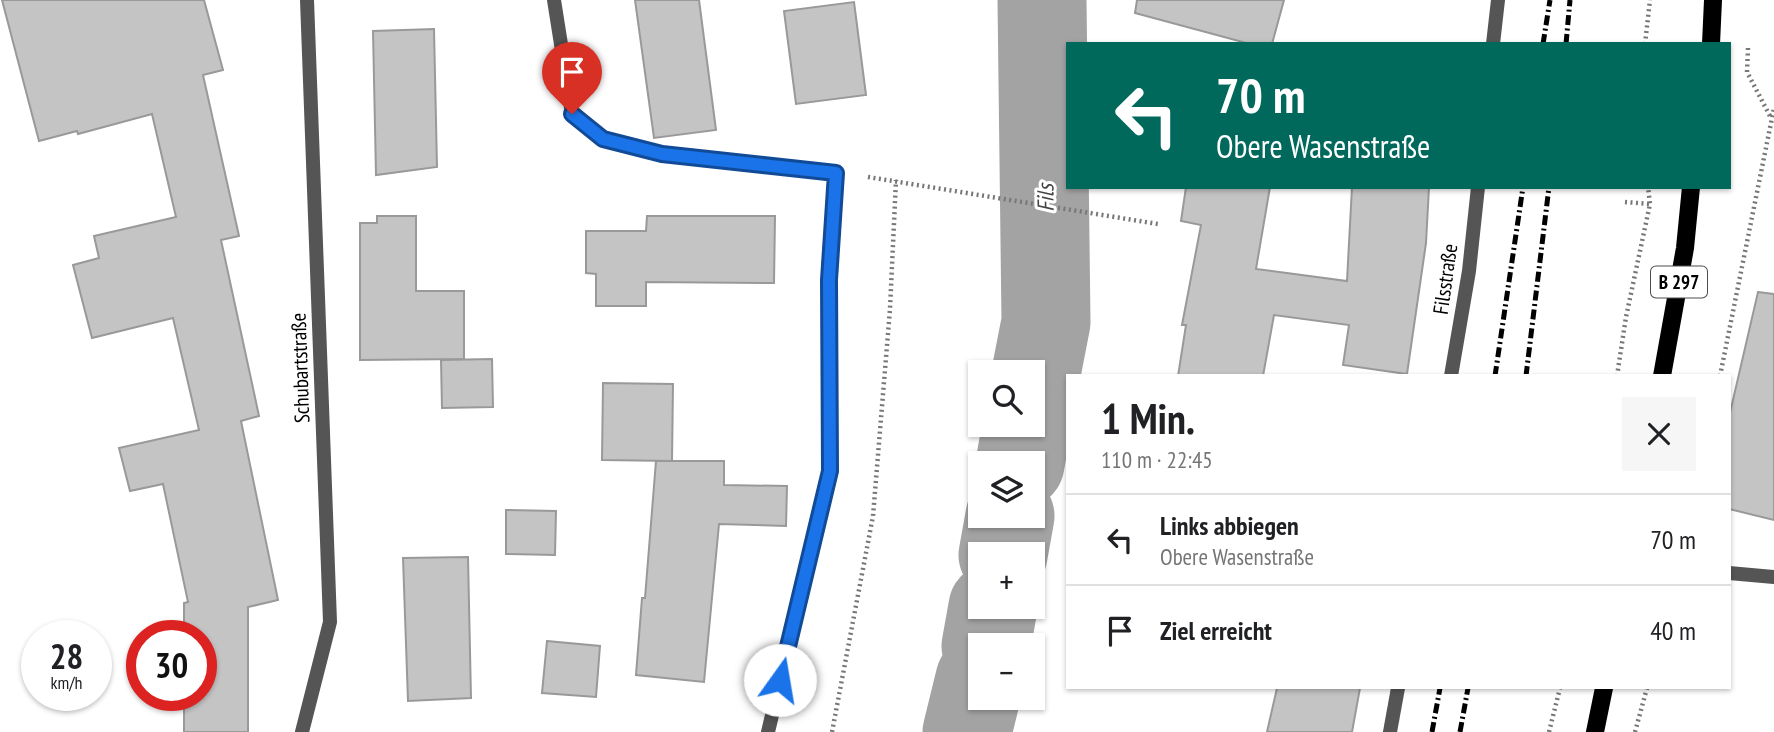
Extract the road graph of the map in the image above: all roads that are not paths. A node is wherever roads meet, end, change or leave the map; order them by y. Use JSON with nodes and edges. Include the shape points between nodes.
{"nodes":[{"id":1,"x":307,"y":0,"type":"edge"},
{"id":2,"x":554,"y":0,"type":"edge"},
{"id":3,"x":1498,"y":0,"type":"edge"},
{"id":4,"x":1713,"y":0,"type":"edge"},
{"id":5,"x":1493,"y":42,"type":"edge"},
{"id":6,"x":1711,"y":42,"type":"edge"},
{"id":7,"x":1478,"y":189,"type":"edge"},
{"id":8,"x":1691,"y":189,"type":"edge"},
{"id":9,"x":1451,"y":374,"type":"edge"},
{"id":10,"x":1662,"y":374,"type":"edge"},
{"id":11,"x":1731,"y":573,"type":"edge"},
{"id":12,"x":1774,"y":577,"type":"edge"},
{"id":13,"x":1398,"y":689,"type":"edge"},
{"id":14,"x":1604,"y":689,"type":"edge"},
{"id":15,"x":302,"y":732,"type":"edge"},
{"id":16,"x":768,"y":732,"type":"edge"},
{"id":17,"x":1390,"y":732,"type":"edge"},
{"id":18,"x":1595,"y":732,"type":"edge"}],
"edges":[{"from":1,"to":15,"type":"street","name":"Schubartstraße","via":[[330,622]]},
{"from":2,"to":16,"type":"street","via":[[572,114],[603,139],[662,154],[836,173],[829,280],[830,471]]},
{"from":3,"to":5,"type":"street"},
{"from":4,"to":6,"type":"main road"},
{"from":7,"to":9,"type":"street","name":"Filsstraße"},
{"from":8,"to":10,"type":"main road","number":"B 297"},
{"from":11,"to":12,"type":"street"},
{"from":13,"to":17,"type":"street"},
{"from":14,"to":18,"type":"main road"}]}
